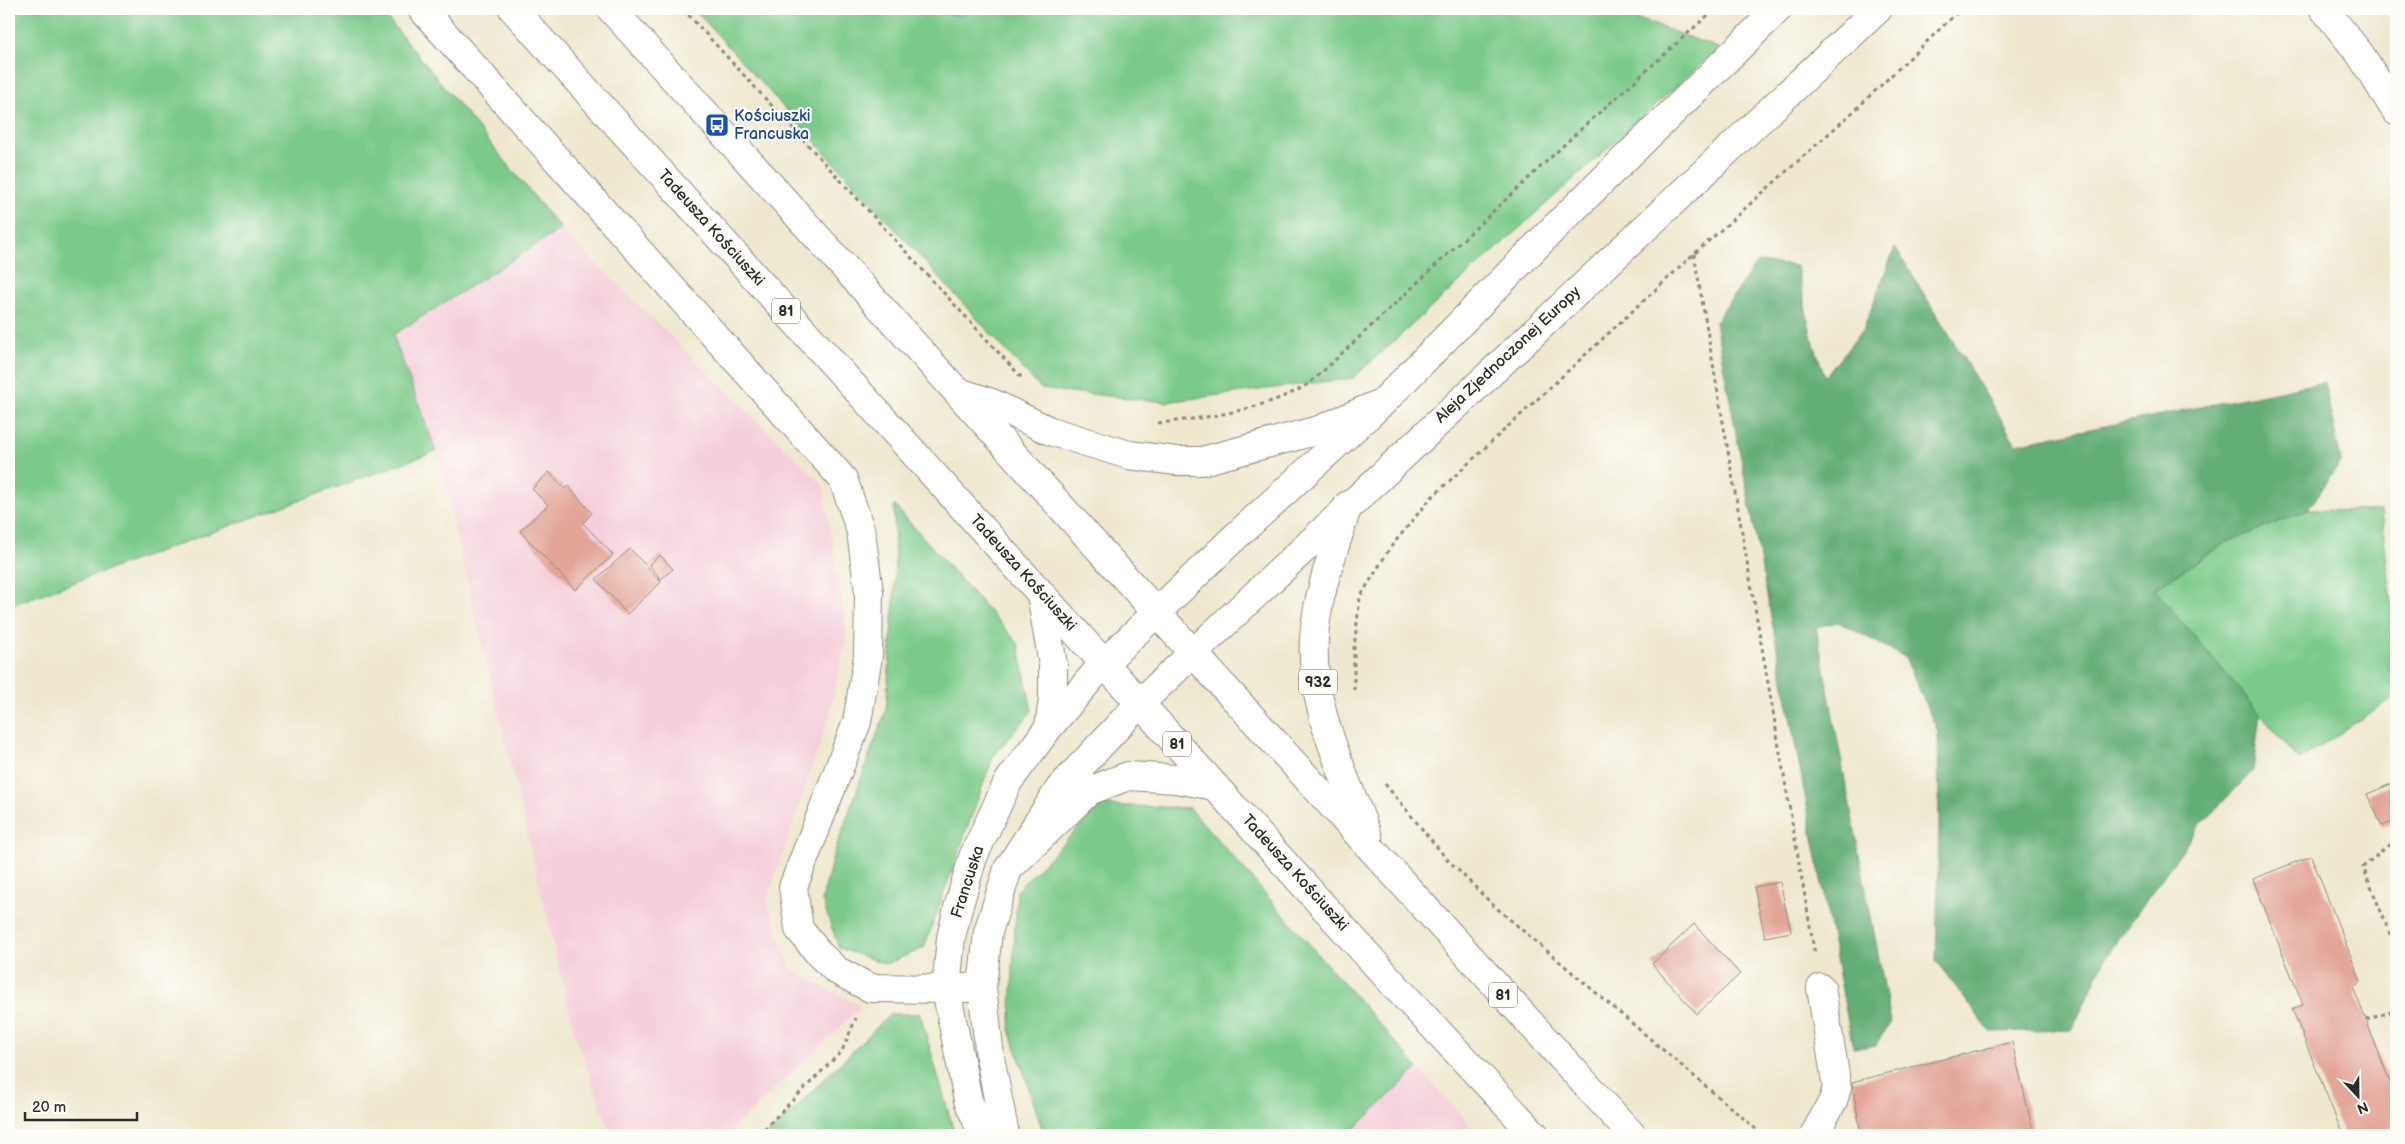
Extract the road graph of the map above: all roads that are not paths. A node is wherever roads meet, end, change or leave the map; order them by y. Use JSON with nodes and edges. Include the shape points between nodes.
{"nodes":[{"id":1,"x":422,"y":9,"type":"edge"},
{"id":2,"x":513,"y":9,"type":"edge"},
{"id":3,"x":611,"y":9,"type":"edge"},
{"id":4,"x":1778,"y":9,"type":"edge"},
{"id":5,"x":1878,"y":9,"type":"edge"},
{"id":6,"x":2324,"y":9,"type":"edge"},
{"id":7,"x":2388,"y":81,"type":"edge"},
{"id":8,"x":2396,"y":111,"type":"edge"},
{"id":9,"x":959,"y":392,"type":"junction"},
{"id":10,"x":1383,"y":402,"type":"junction"},
{"id":11,"x":1348,"y":505,"type":"junction"},
{"id":12,"x":1041,"y":594,"type":"junction"},
{"id":13,"x":1158,"y":612,"type":"junction"},
{"id":14,"x":1192,"y":652,"type":"junction"},
{"id":15,"x":1104,"y":663,"type":"junction"},
{"id":16,"x":1140,"y":703,"type":"junction"},
{"id":17,"x":1048,"y":727,"type":"junction"},
{"id":18,"x":1215,"y":786,"type":"junction"},
{"id":19,"x":1374,"y":855,"type":"junction"},
{"id":20,"x":1008,"y":869,"type":"junction"},
{"id":21,"x":982,"y":987,"type":"junction"},
{"id":22,"x":1821,"y":988,"type":"road end"},
{"id":23,"x":946,"y":989,"type":"junction"},
{"id":24,"x":982,"y":1135,"type":"edge"},
{"id":25,"x":1005,"y":1135,"type":"edge"},
{"id":26,"x":1535,"y":1135,"type":"edge"},
{"id":27,"x":1632,"y":1135,"type":"edge"},
{"id":28,"x":1814,"y":1135,"type":"edge"}],
"edges":[{"from":1,"to":23,"type":"main road","via":[[842,479],[861,532],[869,592],[868,656],[857,722],[793,887],[799,929],[836,970],[870,988]]},
{"from":2,"to":12,"type":"main road","name":"Tadeusza Kościuszki","number":"81"},
{"from":3,"to":9,"type":"main road","number":"81"},
{"from":4,"to":10,"type":"main road","via":[[1562,220]]},
{"from":5,"to":11,"type":"main road","name":"Aleja Zjednoczonej Europy","number":"932"},
{"from":6,"to":7,"type":"main road","via":[[2360,54]]},
{"from":7,"to":8,"type":"main road"},
{"from":9,"to":10,"type":"main road","via":[[992,402],[1050,431],[1129,454],[1177,462],[1202,461],[1319,430]]},
{"from":9,"to":13,"type":"main road","number":"81"},
{"from":10,"to":13,"type":"main road"},
{"from":11,"to":14,"type":"main road","name":"Aleja Zjednoczonej Europy","number":"932"},
{"from":11,"to":19,"type":"main road","number":"932","via":[[1324,583],[1315,628],[1315,666],[1325,725]]},
{"from":12,"to":15,"type":"main road","name":"Tadeusza Kościuszki","number":"81"},
{"from":12,"to":17,"type":"main road","via":[[1053,665],[1053,699]]},
{"from":13,"to":14,"type":"main road","number":"81"},
{"from":13,"to":15,"type":"main road"},
{"from":14,"to":16,"type":"main road","name":"Aleja Zjednoczonej Europy","number":"932"},
{"from":14,"to":19,"type":"main road","number":"81"},
{"from":15,"to":16,"type":"main road","name":"Tadeusza Kościuszki","number":"81"},
{"from":15,"to":17,"type":"main road","name":"Francuska"},
{"from":16,"to":18,"type":"main road","name":"Tadeusza Kościuszki","number":"81"},
{"from":16,"to":20,"type":"main road","via":[[1060,788]]},
{"from":17,"to":23,"type":"main road","name":"Francuska","via":[[1008,782],[973,857],[951,938]]},
{"from":18,"to":20,"type":"main road","via":[[1176,779],[1128,776],[1089,791]]},
{"from":18,"to":26,"type":"main road","name":"Tadeusza Kościuszki","number":"81"},
{"from":19,"to":27,"type":"main road","number":"81"},
{"from":20,"to":21,"type":"main road","via":[[988,932]]},
{"from":21,"to":23,"type":"main road"},
{"from":21,"to":25,"type":"main road","via":[[990,1056]]},
{"from":22,"to":28,"type":"main road","via":[[1837,1088],[1833,1102]]},
{"from":23,"to":24,"type":"main road","name":"Francuska","via":[[968,1100]]}]}
